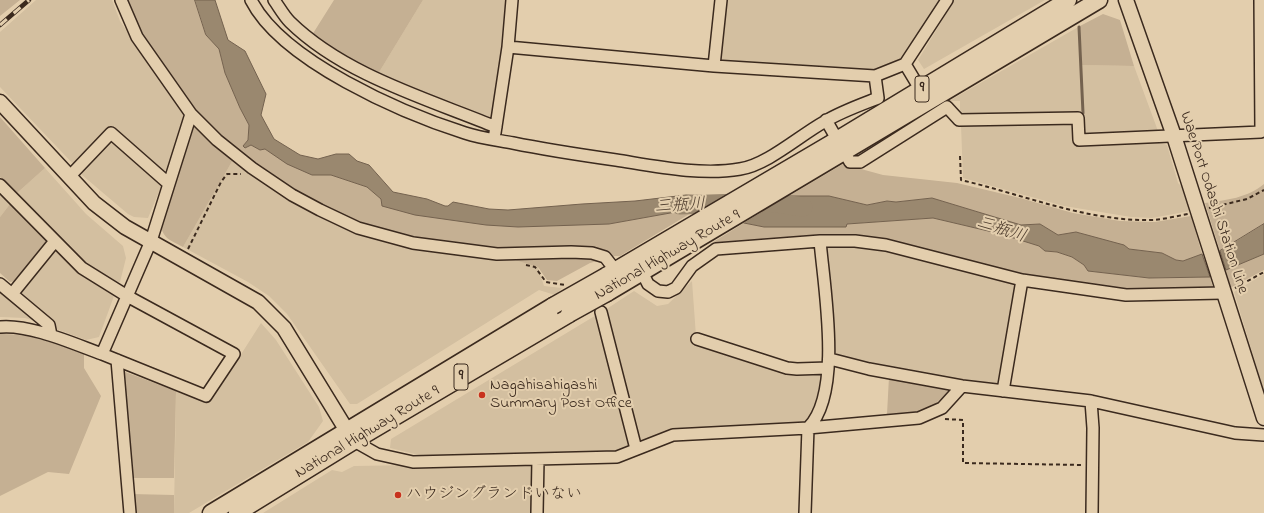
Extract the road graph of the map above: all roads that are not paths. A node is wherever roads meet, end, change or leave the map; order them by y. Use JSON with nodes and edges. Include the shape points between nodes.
{"nodes":[{"id":1,"x":121,"y":0,"type":"edge"},
{"id":2,"x":251,"y":0,"type":"edge"},
{"id":3,"x":274,"y":0,"type":"edge"},
{"id":4,"x":512,"y":0,"type":"edge"},
{"id":5,"x":721,"y":0,"type":"edge"},
{"id":6,"x":947,"y":0,"type":"edge"},
{"id":7,"x":1068,"y":0,"type":"edge"},
{"id":8,"x":1099,"y":0,"type":"edge"},
{"id":9,"x":1126,"y":0,"type":"edge"},
{"id":10,"x":1260,"y":0,"type":"edge"},
{"id":11,"x":508,"y":46,"type":"junction"},
{"id":12,"x":905,"y":64,"type":"junction"},
{"id":13,"x":714,"y":66,"type":"junction"},
{"id":14,"x":875,"y":76,"type":"junction"},
{"id":15,"x":924,"y":96,"type":"junction"},
{"id":16,"x":0,"y":102,"type":"edge"},
{"id":17,"x":191,"y":114,"type":"junction"},
{"id":18,"x":826,"y":120,"type":"junction"},
{"id":19,"x":496,"y":127,"type":"junction"},
{"id":20,"x":1174,"y":136,"type":"junction"},
{"id":21,"x":494,"y":140,"type":"junction"},
{"id":22,"x":841,"y":146,"type":"junction"},
{"id":23,"x":69,"y":177,"type":"junction"},
{"id":24,"x":169,"y":184,"type":"junction"},
{"id":25,"x":0,"y":185,"type":"edge"},
{"id":26,"x":54,"y":241,"type":"junction"},
{"id":27,"x":150,"y":241,"type":"junction"},
{"id":28,"x":820,"y":241,"type":"junction"},
{"id":29,"x":642,"y":272,"type":"junction"},
{"id":30,"x":611,"y":274,"type":"junction"},
{"id":31,"x":1022,"y":280,"type":"junction"},
{"id":32,"x":0,"y":284,"type":"edge"},
{"id":33,"x":1222,"y":289,"type":"junction"},
{"id":34,"x":12,"y":294,"type":"junction"},
{"id":35,"x":127,"y":296,"type":"junction"},
{"id":36,"x":601,"y":312,"type":"dead end"},
{"id":37,"x":0,"y":327,"type":"edge"},
{"id":38,"x":50,"y":335,"type":"junction"},
{"id":39,"x":697,"y":339,"type":"dead end"},
{"id":40,"x":102,"y":354,"type":"junction"},
{"id":41,"x":117,"y":360,"type":"junction"},
{"id":42,"x":829,"y":363,"type":"junction"},
{"id":43,"x":962,"y":386,"type":"junction"},
{"id":44,"x":1003,"y":391,"type":"junction"},
{"id":45,"x":1091,"y":401,"type":"junction"},
{"id":46,"x":1264,"y":418,"type":"edge"},
{"id":47,"x":808,"y":428,"type":"junction"},
{"id":48,"x":1264,"y":435,"type":"edge"},
{"id":49,"x":350,"y":436,"type":"junction"},
{"id":50,"x":636,"y":450,"type":"junction"},
{"id":51,"x":538,"y":459,"type":"junction"},
{"id":52,"x":130,"y":513,"type":"edge"},
{"id":53,"x":211,"y":513,"type":"edge"},
{"id":54,"x":237,"y":513,"type":"edge"},
{"id":55,"x":537,"y":513,"type":"edge"},
{"id":56,"x":805,"y":513,"type":"edge"},
{"id":57,"x":1092,"y":513,"type":"edge"}],
"edges":[{"from":1,"to":17,"type":"street","via":[[137,37]]},
{"from":2,"to":21,"type":"street","via":[[277,34],[330,73],[389,103],[440,124],[466,134]]},
{"from":3,"to":19,"type":"street","via":[[289,22],[326,51],[374,77]]},
{"from":4,"to":11,"type":"street"},
{"from":5,"to":13,"type":"street"},
{"from":6,"to":12,"type":"street"},
{"from":7,"to":15,"type":"highway","name":"National Highway Route 9","number":"9"},
{"from":8,"to":15,"type":"highway","name":"National Highway Route 9","number":"9"},
{"from":9,"to":20,"type":"main road","name":"Wae Port Odashi Station Line"},
{"from":10,"to":20,"type":"street","via":[[1261,132]]},
{"from":11,"to":13,"type":"street"},
{"from":11,"to":19,"type":"street"},
{"from":12,"to":14,"type":"street"},
{"from":12,"to":15,"type":"street"},
{"from":13,"to":14,"type":"street"},
{"from":14,"to":18,"type":"street","via":[[878,98]]},
{"from":15,"to":22,"type":"highway","name":"National Highway Route 9","number":"9"},
{"from":16,"to":23,"type":"main road"},
{"from":17,"to":24,"type":"street"},
{"from":17,"to":30,"type":"street","via":[[217,140],[252,168],[292,194],[358,228],[413,243],[497,254],[592,253],[605,257]]},
{"from":18,"to":21,"type":"street","via":[[764,160],[742,169],[718,172],[660,167]]},
{"from":18,"to":22,"type":"street"},
{"from":19,"to":21,"type":"street"},
{"from":20,"to":22,"type":"street","via":[[1079,140],[1078,118],[959,120],[947,107],[860,162],[850,162]]},
{"from":20,"to":33,"type":"main road","name":"Wae Port Odashi Station Line"},
{"from":22,"to":29,"type":"highway","name":"National Highway Route 9","number":"9","via":[[813,170]]},
{"from":22,"to":30,"type":"highway","name":"National Highway Route 9","number":"9","via":[[775,177]]},
{"from":23,"to":24,"type":"street","via":[[111,133]]},
{"from":23,"to":27,"type":"main road","via":[[100,208],[125,227]]},
{"from":24,"to":27,"type":"street"},
{"from":25,"to":26,"type":"street"},
{"from":26,"to":34,"type":"street"},
{"from":26,"to":35,"type":"street","via":[[82,268]]},
{"from":27,"to":35,"type":"street"},
{"from":27,"to":49,"type":"main road","via":[[258,302],[284,328]]},
{"from":28,"to":29,"type":"street","via":[[716,249],[692,266],[679,284],[668,292],[658,291],[648,284]]},
{"from":28,"to":31,"type":"street","via":[[855,241],[886,245]]},
{"from":28,"to":42,"type":"street"},
{"from":29,"to":49,"type":"highway","name":"National Highway Route 9","number":"9","bridge":true},
{"from":30,"to":49,"type":"highway","name":"National Highway Route 9","number":"9","bridge":true,"via":[[553,306]]},
{"from":31,"to":33,"type":"street","via":[[1126,295]]},
{"from":31,"to":44,"type":"street"},
{"from":32,"to":34,"type":"street"},
{"from":33,"to":46,"type":"main road","name":"Wae Port Odashi Station Line"},
{"from":34,"to":38,"type":"street","via":[[49,325]]},
{"from":35,"to":40,"type":"street"},
{"from":35,"to":41,"type":"street","via":[[234,354],[206,396]]},
{"from":36,"to":50,"type":"street"},
{"from":37,"to":38,"type":"street","via":[[8,326]]},
{"from":38,"to":40,"type":"street"},
{"from":39,"to":42,"type":"street","via":[[786,368],[797,369]]},
{"from":40,"to":41,"type":"street"},
{"from":41,"to":52,"type":"street"},
{"from":42,"to":43,"type":"street"},
{"from":42,"to":47,"type":"street","via":[[818,414]]},
{"from":43,"to":44,"type":"street"},
{"from":43,"to":47,"type":"street","via":[[942,408],[919,418]]},
{"from":44,"to":45,"type":"street"},
{"from":45,"to":48,"type":"street","via":[[1235,433]]},
{"from":45,"to":57,"type":"street"},
{"from":47,"to":50,"type":"street","via":[[673,436]]},
{"from":47,"to":56,"type":"street"},
{"from":49,"to":51,"type":"street","via":[[377,454],[413,462]]},
{"from":49,"to":53,"type":"highway","name":"National Highway Route 9","number":"9"},
{"from":49,"to":54,"type":"highway","name":"National Highway Route 9","number":"9"},
{"from":50,"to":51,"type":"street","via":[[617,457]]},
{"from":51,"to":55,"type":"street"}]}
